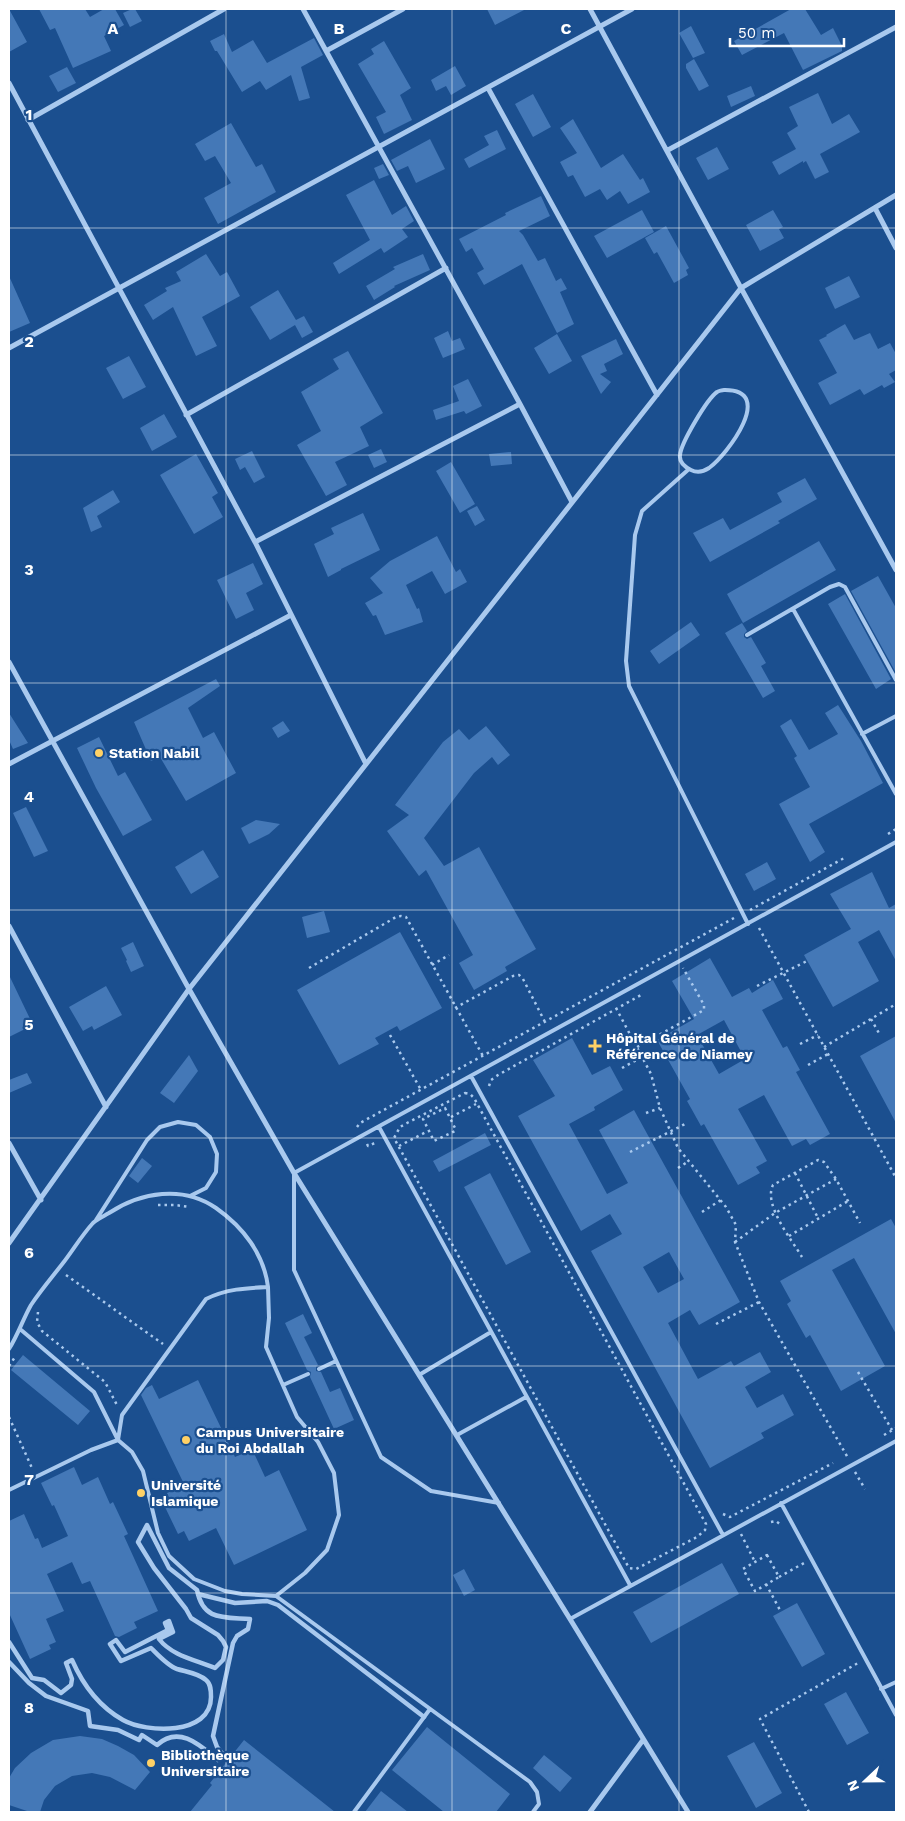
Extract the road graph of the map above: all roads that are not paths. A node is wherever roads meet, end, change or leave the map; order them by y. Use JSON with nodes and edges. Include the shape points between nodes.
{"nodes":[{"id":1,"x":224,"y":9,"type":"edge"},
{"id":2,"x":303,"y":9,"type":"edge"},
{"id":3,"x":403,"y":9,"type":"edge"},
{"id":4,"x":590,"y":9,"type":"edge"},
{"id":5,"x":632,"y":9,"type":"edge"},
{"id":6,"x":600,"y":26,"type":"junction"},
{"id":7,"x":896,"y":27,"type":"edge"},
{"id":8,"x":326,"y":51,"type":"junction"},
{"id":9,"x":9,"y":83,"type":"edge"},
{"id":10,"x":488,"y":88,"type":"junction"},
{"id":11,"x":28,"y":120,"type":"junction"},
{"id":12,"x":379,"y":147,"type":"junction"},
{"id":13,"x":668,"y":150,"type":"junction"},
{"id":14,"x":896,"y":195,"type":"edge"},
{"id":15,"x":875,"y":208,"type":"junction"},
{"id":16,"x":896,"y":248,"type":"edge"},
{"id":17,"x":446,"y":268,"type":"junction"},
{"id":18,"x":741,"y":288,"type":"junction"},
{"id":19,"x":119,"y":289,"type":"junction"},
{"id":20,"x":9,"y":348,"type":"edge"},
{"id":21,"x":657,"y":395,"type":"junction"},
{"id":22,"x":520,"y":404,"type":"junction"},
{"id":23,"x":186,"y":415,"type":"junction"},
{"id":24,"x":689,"y":469,"type":"junction"},
{"id":25,"x":572,"y":502,"type":"junction"},
{"id":26,"x":254,"y":542,"type":"junction"},
{"id":27,"x":896,"y":570,"type":"edge"},
{"id":28,"x":793,"y":609,"type":"junction"},
{"id":29,"x":291,"y":615,"type":"junction"},
{"id":30,"x":747,"y":635,"type":"dead end"},
{"id":31,"x":9,"y":662,"type":"edge"},
{"id":32,"x":896,"y":680,"type":"edge"},
{"id":33,"x":896,"y":716,"type":"edge"},
{"id":34,"x":862,"y":734,"type":"junction"},
{"id":35,"x":52,"y":740,"type":"junction"},
{"id":36,"x":9,"y":764,"type":"edge"},
{"id":37,"x":366,"y":764,"type":"junction"},
{"id":38,"x":896,"y":794,"type":"edge"},
{"id":39,"x":896,"y":842,"type":"edge"},
{"id":40,"x":748,"y":924,"type":"junction"},
{"id":41,"x":9,"y":926,"type":"edge"},
{"id":42,"x":189,"y":989,"type":"junction"},
{"id":43,"x":471,"y":1076,"type":"junction"},
{"id":44,"x":106,"y":1106,"type":"junction"},
{"id":45,"x":379,"y":1127,"type":"junction"},
{"id":46,"x":9,"y":1143,"type":"edge"},
{"id":47,"x":294,"y":1173,"type":"junction"},
{"id":48,"x":190,"y":1196,"type":"junction"},
{"id":49,"x":40,"y":1200,"type":"junction"},
{"id":50,"x":94,"y":1222,"type":"junction"},
{"id":51,"x":9,"y":1243,"type":"edge"},
{"id":52,"x":268,"y":1287,"type":"junction"},
{"id":53,"x":20,"y":1329,"type":"junction"},
{"id":54,"x":491,"y":1332,"type":"junction"},
{"id":55,"x":9,"y":1348,"type":"edge"},
{"id":56,"x":336,"y":1361,"type":"junction"},
{"id":57,"x":320,"y":1368,"type":"dead end"},
{"id":58,"x":308,"y":1374,"type":"dead end"},
{"id":59,"x":419,"y":1375,"type":"junction"},
{"id":60,"x":283,"y":1385,"type":"junction"},
{"id":61,"x":526,"y":1397,"type":"junction"},
{"id":62,"x":456,"y":1436,"type":"junction"},
{"id":63,"x":118,"y":1440,"type":"junction"},
{"id":64,"x":896,"y":1441,"type":"edge"},
{"id":65,"x":9,"y":1490,"type":"edge"},
{"id":66,"x":499,"y":1503,"type":"junction"},
{"id":67,"x":781,"y":1503,"type":"junction"},
{"id":68,"x":723,"y":1535,"type":"junction"},
{"id":69,"x":630,"y":1586,"type":"junction"},
{"id":70,"x":198,"y":1594,"type":"junction"},
{"id":71,"x":276,"y":1596,"type":"junction"},
{"id":72,"x":570,"y":1619,"type":"junction"},
{"id":73,"x":9,"y":1642,"type":"edge"},
{"id":74,"x":9,"y":1662,"type":"edge"},
{"id":75,"x":896,"y":1682,"type":"edge"},
{"id":76,"x":882,"y":1689,"type":"junction"},
{"id":77,"x":430,"y":1709,"type":"junction"},
{"id":78,"x":896,"y":1715,"type":"edge"},
{"id":79,"x":424,"y":1718,"type":"junction"},
{"id":80,"x":643,"y":1740,"type":"junction"},
{"id":81,"x":354,"y":1812,"type":"edge"},
{"id":82,"x":534,"y":1812,"type":"edge"},
{"id":83,"x":590,"y":1812,"type":"edge"},
{"id":84,"x":688,"y":1812,"type":"edge"}],
"edges":[{"from":1,"to":11,"type":"street"},
{"from":2,"to":8,"type":"street"},
{"from":3,"to":8,"type":"street"},
{"from":4,"to":6,"type":"street"},
{"from":5,"to":6,"type":"street"},
{"from":6,"to":10,"type":"street"},
{"from":6,"to":13,"type":"street"},
{"from":7,"to":13,"type":"street"},
{"from":8,"to":12,"type":"street"},
{"from":9,"to":11,"type":"street"},
{"from":10,"to":12,"type":"street"},
{"from":10,"to":21,"type":"street"},
{"from":11,"to":19,"type":"street"},
{"from":12,"to":17,"type":"street"},
{"from":12,"to":19,"type":"street"},
{"from":13,"to":18,"type":"street"},
{"from":14,"to":15,"type":"street"},
{"from":15,"to":16,"type":"street"},
{"from":15,"to":18,"type":"street"},
{"from":17,"to":22,"type":"street"},
{"from":17,"to":23,"type":"street"},
{"from":18,"to":21,"type":"street"},
{"from":18,"to":27,"type":"street"},
{"from":19,"to":20,"type":"street"},
{"from":19,"to":23,"type":"street"},
{"from":21,"to":25,"type":"street"},
{"from":22,"to":25,"type":"street"},
{"from":22,"to":26,"type":"street"},
{"from":23,"to":26,"type":"street"},
{"from":24,"to":24,"type":"lane","via":[[681,462],[680,454],[709,400],[724,390],[732,390],[744,397],[749,406],[746,421],[714,464],[706,470],[696,472]]},
{"from":24,"to":40,"type":"lane","via":[[642,511],[635,535],[626,661],[629,686]]},
{"from":25,"to":37,"type":"street"},
{"from":26,"to":29,"type":"street"},
{"from":28,"to":30,"type":"lane"},
{"from":28,"to":32,"type":"lane","via":[[830,587],[839,584],[845,588]]},
{"from":28,"to":34,"type":"lane"},
{"from":29,"to":35,"type":"street"},
{"from":29,"to":37,"type":"street"},
{"from":31,"to":35,"type":"street"},
{"from":33,"to":34,"type":"lane"},
{"from":34,"to":38,"type":"lane"},
{"from":35,"to":36,"type":"street"},
{"from":35,"to":42,"type":"street"},
{"from":37,"to":42,"type":"street"},
{"from":39,"to":40,"type":"lane"},
{"from":40,"to":43,"type":"lane"},
{"from":41,"to":44,"type":"street"},
{"from":42,"to":44,"type":"street"},
{"from":42,"to":47,"type":"street"},
{"from":43,"to":45,"type":"lane"},
{"from":43,"to":68,"type":"lane"},
{"from":44,"to":49,"type":"street"},
{"from":45,"to":47,"type":"lane"},
{"from":45,"to":54,"type":"lane"},
{"from":46,"to":49,"type":"street"},
{"from":47,"to":56,"type":"lane","via":[[294,1270]]},
{"from":47,"to":59,"type":"street"},
{"from":48,"to":50,"type":"lane","via":[[167,1193],[145,1196],[123,1203]]},
{"from":48,"to":50,"type":"lane","via":[[206,1188],[216,1172],[217,1154],[210,1137],[196,1125],[178,1122],[160,1127],[147,1140]]},
{"from":48,"to":52,"type":"lane","via":[[230,1218],[245,1235],[266,1271]]},
{"from":49,"to":51,"type":"street"},
{"from":50,"to":53,"type":"lane","via":[[31,1305]]},
{"from":52,"to":60,"type":"lane","via":[[270,1318],[266,1347]]},
{"from":52,"to":63,"type":"lane","via":[[242,1288],[206,1299],[122,1415]]},
{"from":53,"to":55,"type":"lane"},
{"from":53,"to":63,"type":"lane","via":[[94,1392]]},
{"from":54,"to":59,"type":"lane"},
{"from":54,"to":61,"type":"lane"},
{"from":56,"to":57,"type":"lane"},
{"from":56,"to":66,"type":"lane","via":[[381,1457],[431,1491]]},
{"from":58,"to":60,"type":"lane"},
{"from":59,"to":62,"type":"street"},
{"from":60,"to":71,"type":"lane","via":[[297,1417],[318,1442],[334,1473],[339,1515],[327,1550],[305,1574]]},
{"from":61,"to":62,"type":"lane"},
{"from":61,"to":69,"type":"lane"},
{"from":62,"to":66,"type":"street"},
{"from":63,"to":65,"type":"lane"},
{"from":63,"to":71,"type":"lane","via":[[132,1452],[143,1471],[158,1533],[168,1556],[194,1579],[225,1591]]},
{"from":64,"to":67,"type":"lane"},
{"from":66,"to":72,"type":"street"},
{"from":67,"to":68,"type":"lane"},
{"from":67,"to":76,"type":"lane"},
{"from":68,"to":69,"type":"lane"},
{"from":69,"to":72,"type":"lane"},
{"from":70,"to":73,"type":"street","via":[[169,1568],[145,1526],[138,1542],[191,1618],[223,1641],[226,1646],[223,1660],[215,1668],[190,1660],[164,1644],[160,1639],[173,1632],[169,1621],[165,1623],[168,1630],[125,1652],[116,1640],[110,1644],[121,1662],[151,1648],[176,1669],[206,1680],[211,1688],[208,1711],[202,1719],[187,1725],[154,1729],[123,1720],[95,1699],[72,1660],[66,1663],[71,1685],[62,1693],[44,1680],[32,1678]]},
{"from":70,"to":74,"type":"street","via":[[205,1611],[218,1617],[250,1618],[248,1629],[233,1643],[213,1736],[224,1756],[218,1760],[181,1736],[169,1737],[157,1745],[142,1734],[139,1740],[118,1730],[90,1726],[88,1710],[46,1696]]},
{"from":70,"to":79,"type":"street","via":[[235,1603],[267,1601],[278,1605]]},
{"from":71,"to":77,"type":"lane"},
{"from":72,"to":80,"type":"street"},
{"from":75,"to":76,"type":"lane"},
{"from":76,"to":78,"type":"lane"},
{"from":77,"to":79,"type":"lane"},
{"from":77,"to":82,"type":"lane","via":[[530,1782],[537,1792],[539,1804]]},
{"from":79,"to":81,"type":"lane"},
{"from":80,"to":83,"type":"street"},
{"from":80,"to":84,"type":"street"}]}
